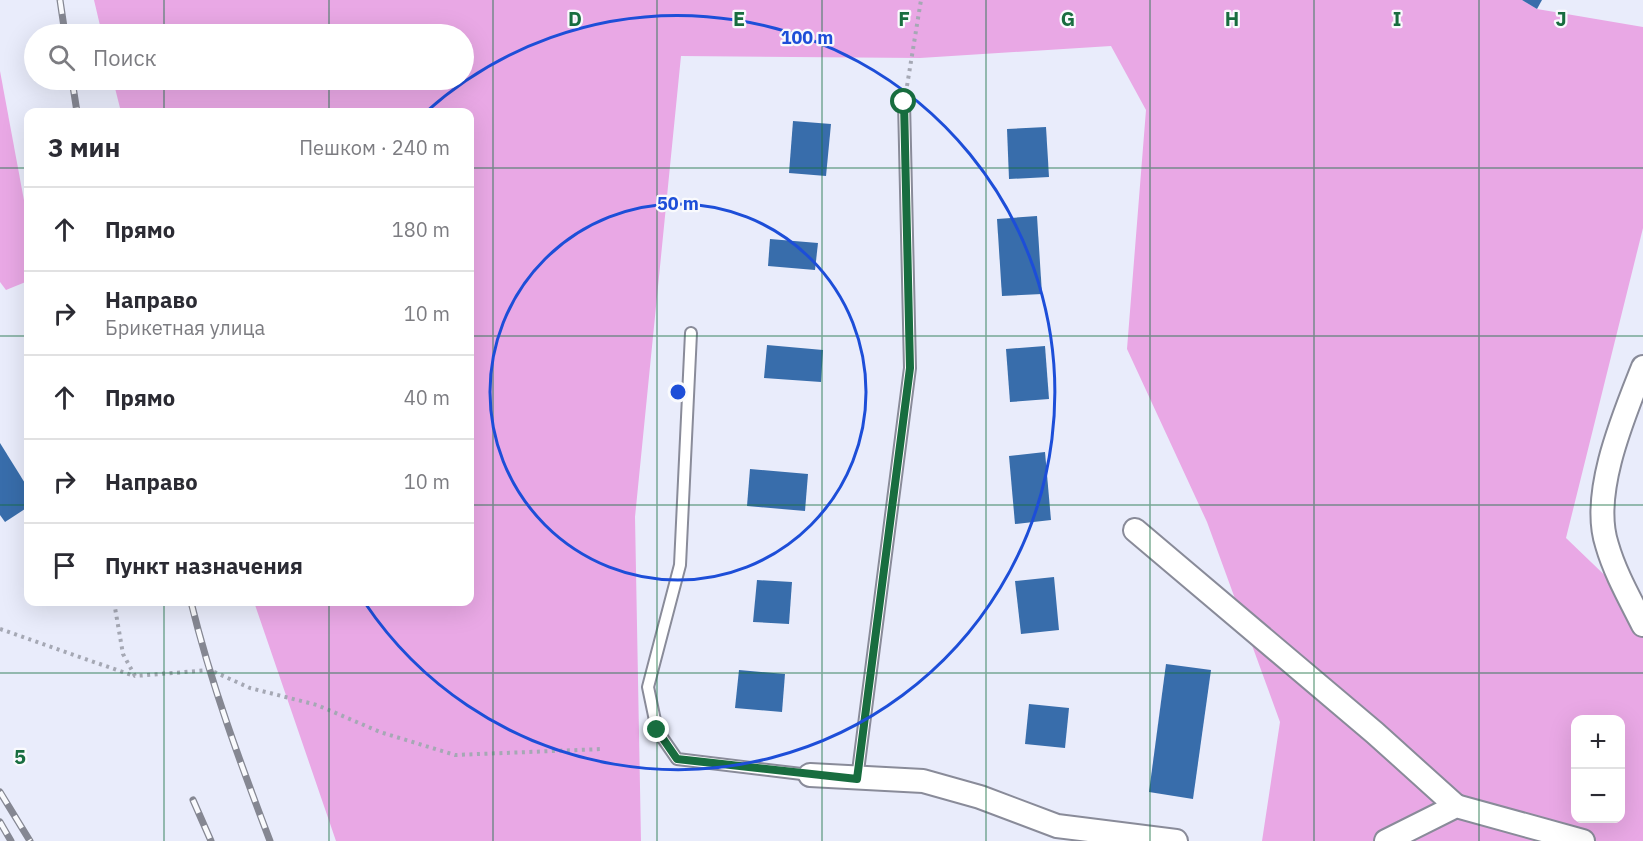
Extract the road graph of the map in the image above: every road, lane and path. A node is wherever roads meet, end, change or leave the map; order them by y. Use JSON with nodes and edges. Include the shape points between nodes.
{"nodes":[{"id":1,"x":921,"y":0,"type":"edge"},
{"id":2,"x":904,"y":102,"type":"joint"},
{"id":3,"x":691,"y":333,"type":"dead end"},
{"id":4,"x":1643,"y":367,"type":"edge"},
{"id":5,"x":1136,"y":530,"type":"dead end"},
{"id":6,"x":115,"y":606,"type":"edge"},
{"id":7,"x":1643,"y":625,"type":"edge"},
{"id":8,"x":0,"y":629,"type":"edge"},
{"id":9,"x":135,"y":676,"type":"junction"},
{"id":10,"x":602,"y":749,"type":"dead end"},
{"id":11,"x":810,"y":775,"type":"joint"},
{"id":12,"x":857,"y":779,"type":"junction"},
{"id":13,"x":1456,"y":806,"type":"junction"},
{"id":14,"x":1176,"y":841,"type":"edge"},
{"id":15,"x":1386,"y":841,"type":"edge"},
{"id":16,"x":1583,"y":841,"type":"edge"}],
"edges":[{"from":1,"to":2,"type":"path"},
{"from":2,"to":12,"type":"lane","via":[[910,368]]},
{"from":3,"to":11,"type":"lane","via":[[680,565],[648,687],[657,730],[677,759]]},
{"from":4,"to":7,"type":"street","via":[[1614,441],[1602,518],[1606,544]]},
{"from":5,"to":13,"type":"street"},
{"from":6,"to":9,"type":"path","via":[[123,654]]},
{"from":8,"to":9,"type":"path"},
{"from":9,"to":10,"type":"path","via":[[210,670],[250,688],[316,705],[380,732],[455,755]]},
{"from":11,"to":12,"type":"street"},
{"from":12,"to":14,"type":"street","via":[[923,781],[1057,826]]},
{"from":13,"to":15,"type":"street"},
{"from":13,"to":16,"type":"street"}]}
